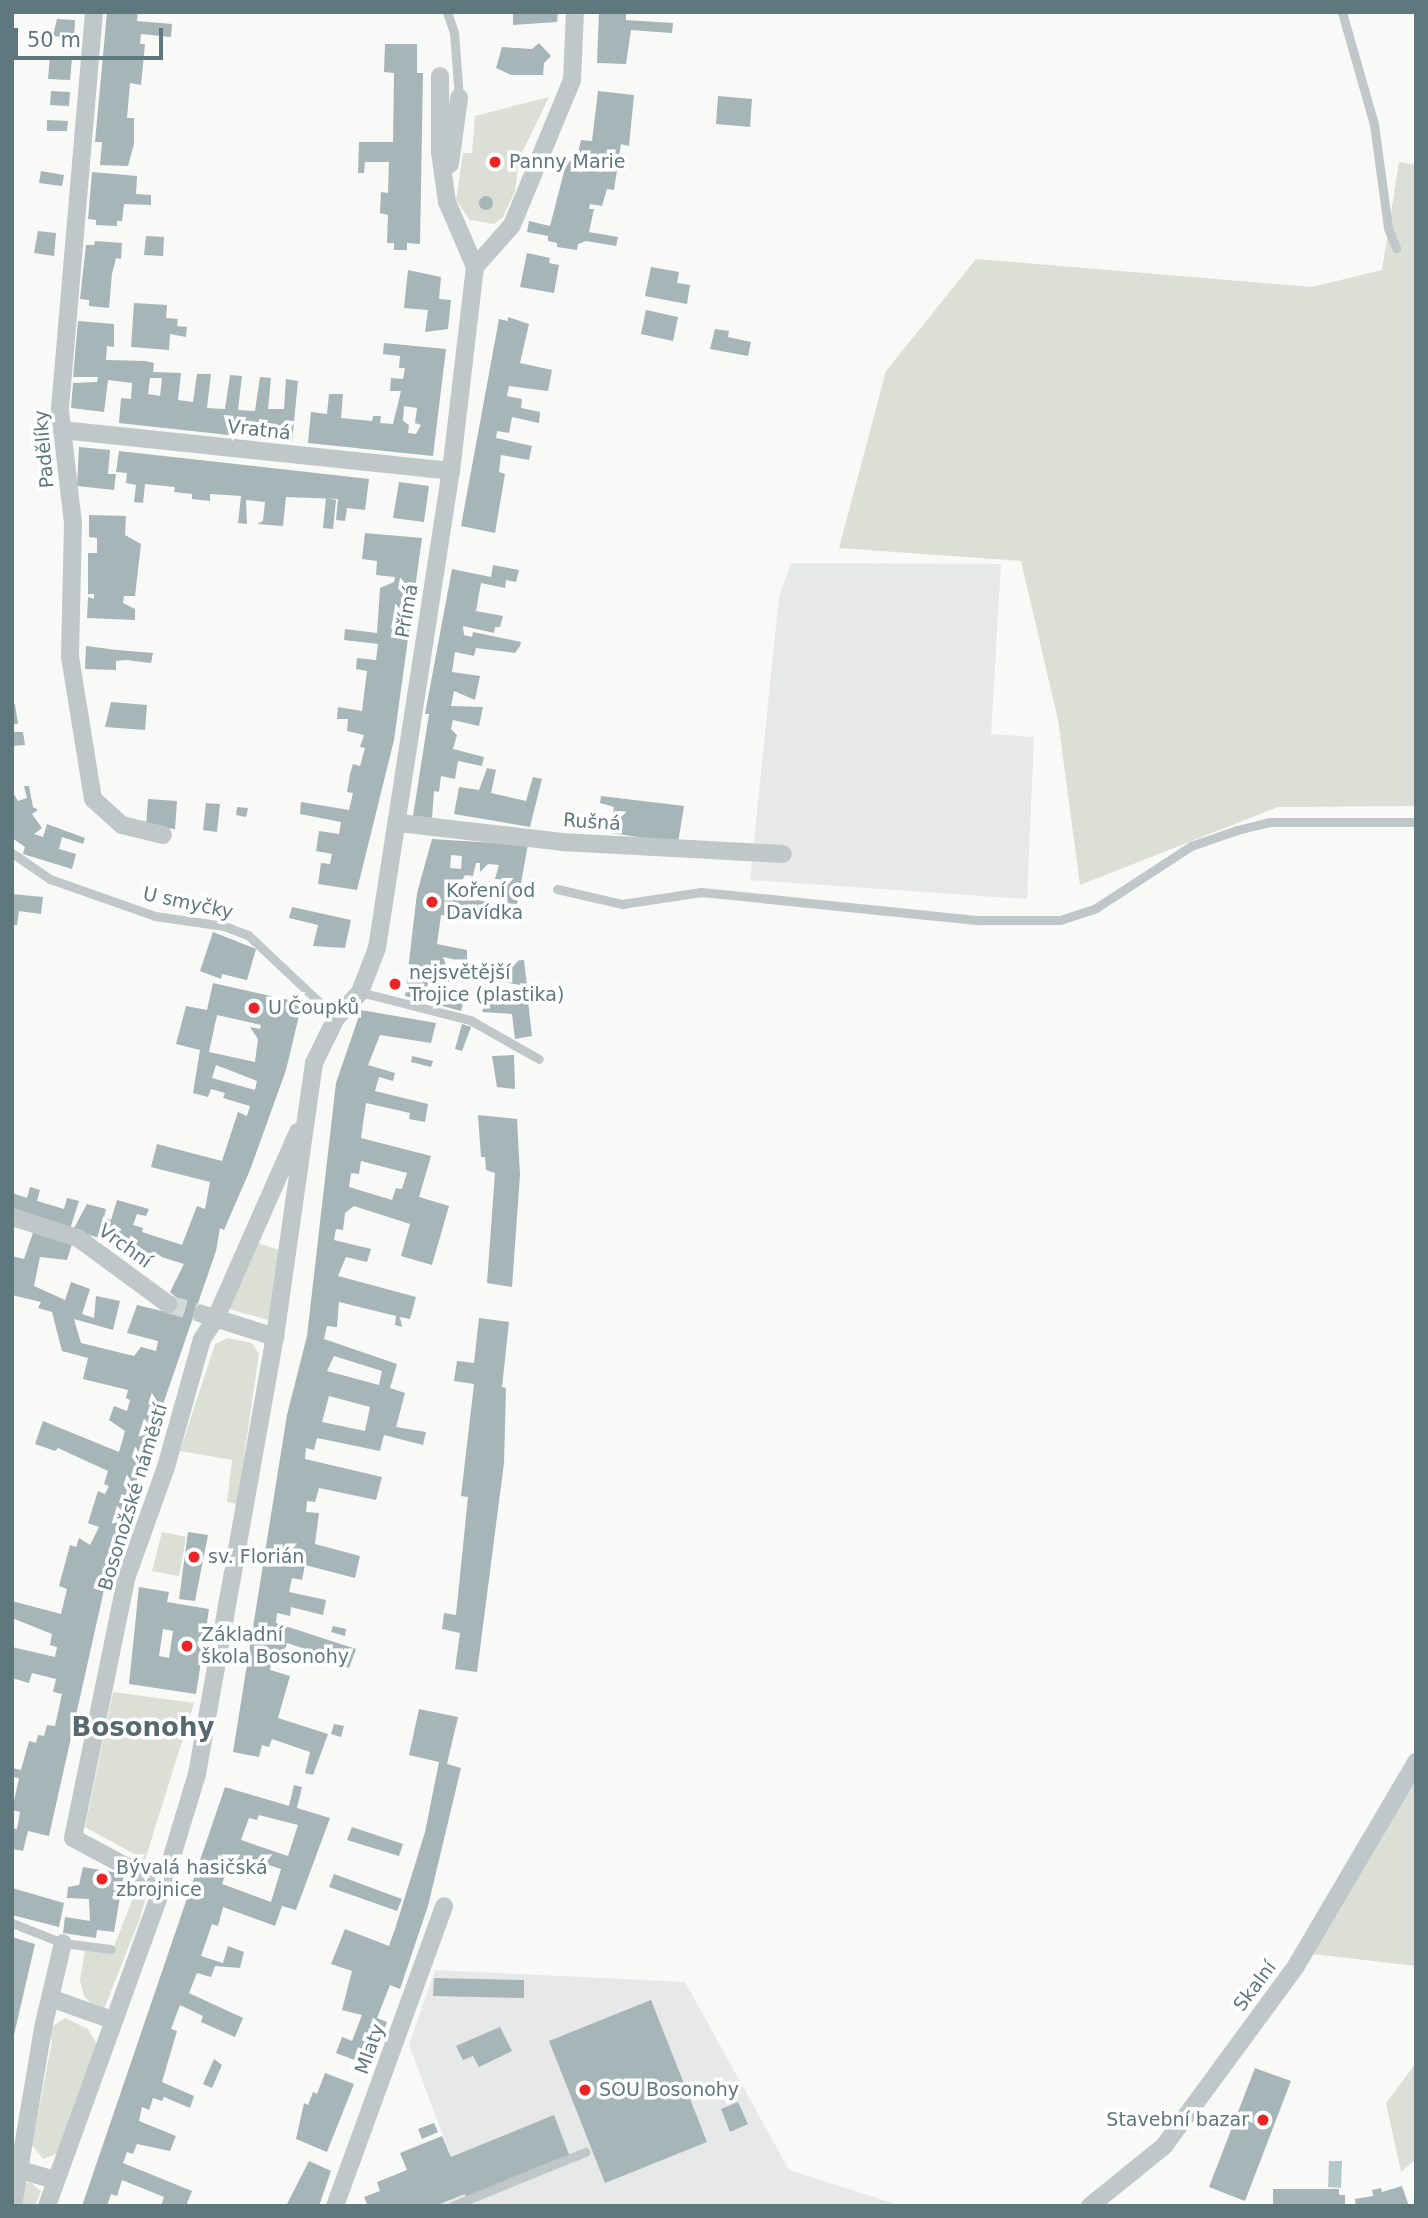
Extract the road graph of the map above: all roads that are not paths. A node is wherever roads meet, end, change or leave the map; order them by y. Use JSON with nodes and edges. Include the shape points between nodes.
{"nodes":[{"id":1,"x":94,"y":12,"type":"edge"},
{"id":2,"x":447,"y":12,"type":"edge"},
{"id":3,"x":575,"y":12,"type":"edge"},
{"id":4,"x":1342,"y":12,"type":"edge"},
{"id":5,"x":440,"y":76,"type":"dead end"},
{"id":6,"x":459,"y":98,"type":"joint"},
{"id":7,"x":447,"y":202,"type":"junction"},
{"id":8,"x":1396,"y":248,"type":"dead end"},
{"id":9,"x":475,"y":267,"type":"junction"},
{"id":10,"x":62,"y":430,"type":"junction"},
{"id":11,"x":451,"y":471,"type":"junction"},
{"id":12,"x":1416,"y":822,"type":"edge"},
{"id":13,"x":399,"y":823,"type":"junction"},
{"id":14,"x":163,"y":835,"type":"dead end"},
{"id":15,"x":12,"y":853,"type":"edge"},
{"id":16,"x":783,"y":854,"type":"dead end"},
{"id":17,"x":557,"y":889,"type":"dead end"},
{"id":18,"x":360,"y":992,"type":"junction"},
{"id":19,"x":336,"y":1018,"type":"junction"},
{"id":20,"x":539,"y":1059,"type":"dead end"},
{"id":21,"x":304,"y":1120,"type":"junction"},
{"id":22,"x":12,"y":1217,"type":"edge"},
{"id":23,"x":168,"y":1304,"type":"tunnel mouth"},
{"id":24,"x":208,"y":1317,"type":"junction"},
{"id":25,"x":275,"y":1336,"type":"junction"},
{"id":26,"x":1416,"y":1762,"type":"edge"},
{"id":27,"x":163,"y":1886,"type":"junction"},
{"id":28,"x":444,"y":1906,"type":"dead end"},
{"id":29,"x":12,"y":1923,"type":"edge"},
{"id":30,"x":63,"y":1942,"type":"junction"},
{"id":31,"x":111,"y":1949,"type":"dead end"},
{"id":32,"x":53,"y":1999,"type":"junction"},
{"id":33,"x":112,"y":2020,"type":"junction"},
{"id":34,"x":585,"y":2152,"type":"dead end"},
{"id":35,"x":20,"y":2170,"type":"junction"},
{"id":36,"x":56,"y":2180,"type":"junction"},
{"id":37,"x":13,"y":2206,"type":"edge"},
{"id":38,"x":47,"y":2206,"type":"edge"},
{"id":39,"x":335,"y":2206,"type":"edge"},
{"id":40,"x":452,"y":2206,"type":"edge"},
{"id":41,"x":1090,"y":2206,"type":"edge"}],
"edges":[{"from":1,"to":10,"type":"street","name":"Padělíky"},
{"from":2,"to":6,"type":"lane","via":[[454,32]]},
{"from":3,"to":9,"type":"street","via":[[572,80],[512,225]]},
{"from":4,"to":8,"type":"lane","via":[[1374,124],[1388,228]]},
{"from":5,"to":7,"type":"street","via":[[440,152]]},
{"from":6,"to":7,"type":"street"},
{"from":7,"to":9,"type":"street"},
{"from":9,"to":11,"type":"street","name":"Přímá"},
{"from":10,"to":11,"type":"street","name":"Vratná"},
{"from":10,"to":14,"type":"street","name":"Padělíky","via":[[73,523],[69,657],[93,799],[122,825]]},
{"from":11,"to":13,"type":"street","name":"Přímá","via":[[410,718]]},
{"from":12,"to":17,"type":"lane","via":[[1269,822],[1237,830],[1191,846],[1096,908],[1060,920],[979,920],[701,892],[622,904]]},
{"from":13,"to":16,"type":"street","name":"Rušná","via":[[562,842]]},
{"from":13,"to":18,"type":"street","name":"Přímá","via":[[377,948]]},
{"from":15,"to":19,"type":"lane","name":"U smyčky","via":[[50,879],[155,916],[224,926],[248,935]]},
{"from":18,"to":19,"type":"street","name":"Přímá"},
{"from":18,"to":20,"type":"lane","via":[[470,1020]]},
{"from":19,"to":21,"type":"street","name":"Bosonožské náměstí","via":[[314,1063]]},
{"from":21,"to":24,"type":"street","name":"Bosonožské náměstí"},
{"from":21,"to":25,"type":"street","name":"Bosonožské náměstí"},
{"from":22,"to":23,"type":"street","name":"Vrchní","via":[[78,1238]]},
{"from":24,"to":25,"type":"street"},
{"from":24,"to":27,"type":"street","name":"Bosonožské náměstí","via":[[166,1467],[127,1576],[73,1838]]},
{"from":25,"to":27,"type":"street","name":"Bosonožské náměstí","via":[[197,1774]]},
{"from":26,"to":41,"type":"street","name":"Skalní","via":[[1296,1966],[1164,2146]]},
{"from":27,"to":33,"type":"street","name":"Bosonožské náměstí"},
{"from":28,"to":39,"type":"street","name":"Mlaty"},
{"from":29,"to":30,"type":"lane"},
{"from":30,"to":31,"type":"lane"},
{"from":30,"to":32,"type":"street"},
{"from":32,"to":33,"type":"street"},
{"from":32,"to":35,"type":"street","via":[[43,2028]]},
{"from":33,"to":36,"type":"street","name":"Bosonožské náměstí"},
{"from":34,"to":40,"type":"lane"},
{"from":35,"to":36,"type":"street"},
{"from":35,"to":37,"type":"street"},
{"from":36,"to":38,"type":"street","name":"Bosonožské náměstí"}]}
